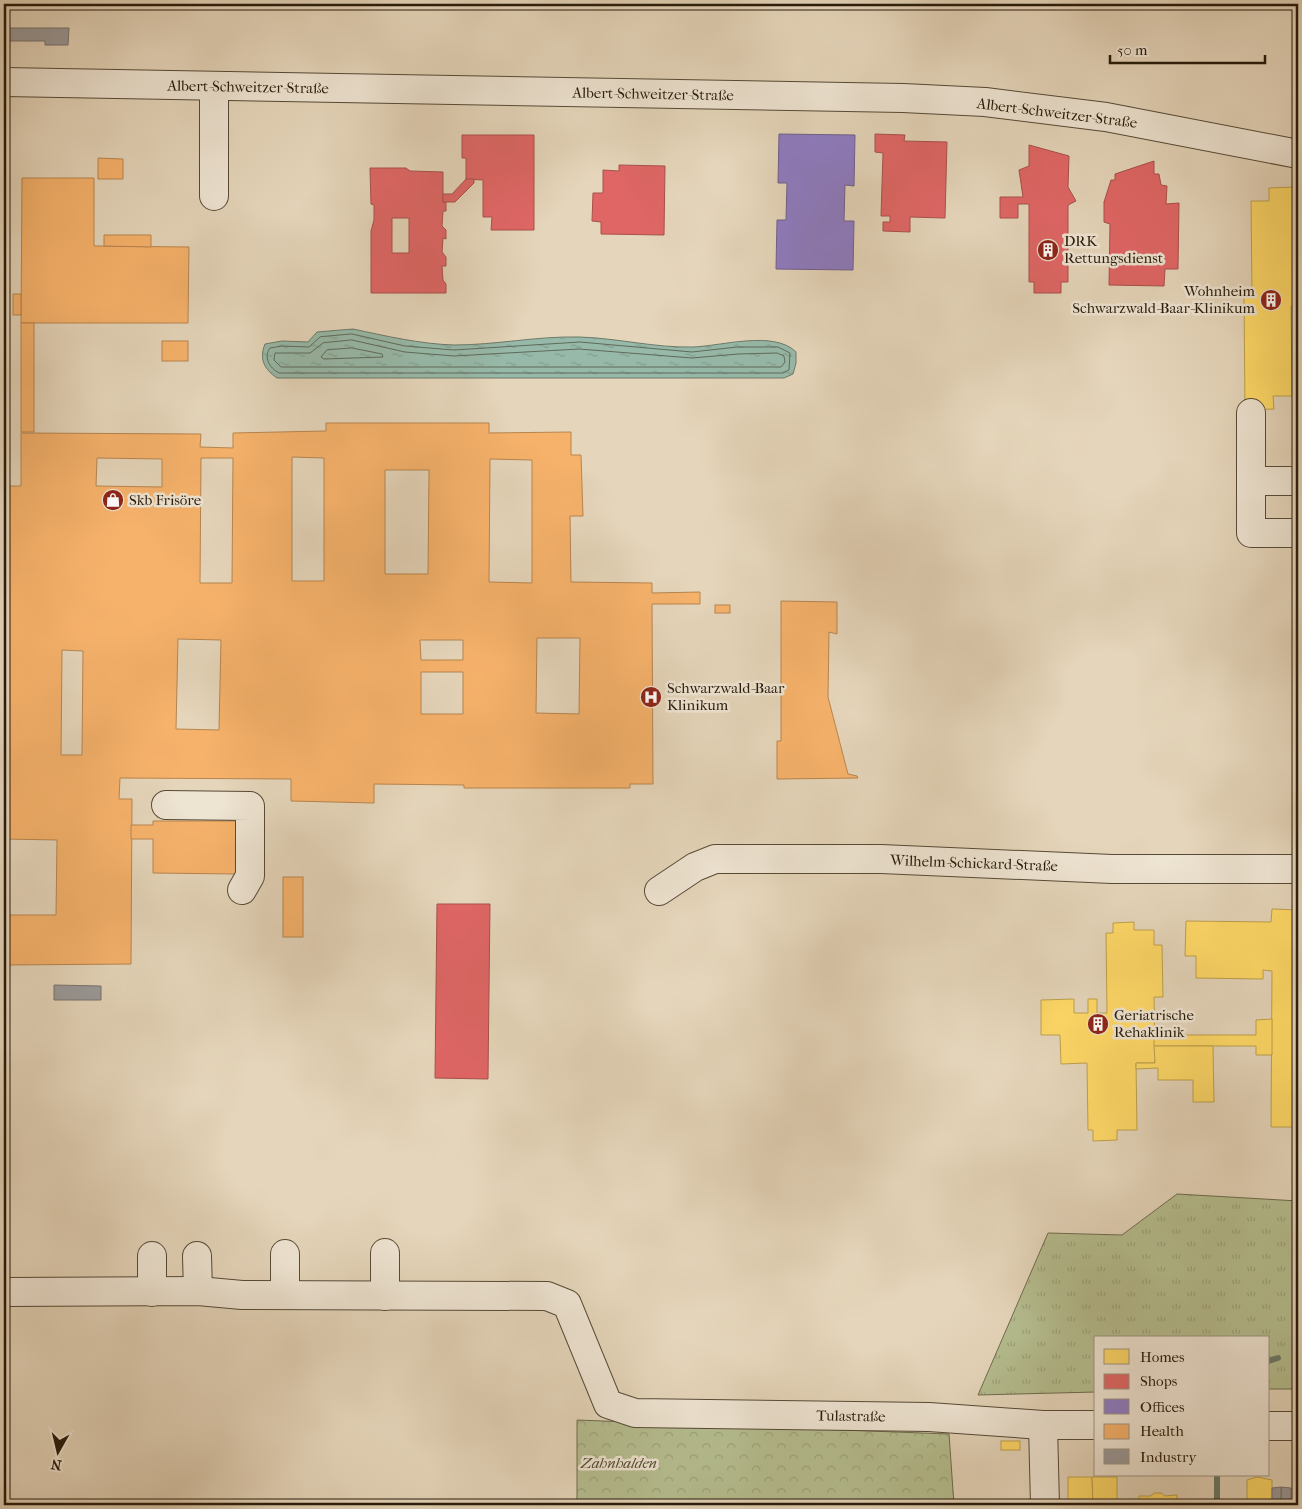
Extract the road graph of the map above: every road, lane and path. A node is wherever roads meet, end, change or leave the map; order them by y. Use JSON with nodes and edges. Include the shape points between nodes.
{"nodes":[{"id":1,"x":4,"y":82,"type":"edge"},
{"id":2,"x":214,"y":86,"type":"junction"},
{"id":3,"x":1298,"y":154,"type":"edge"},
{"id":4,"x":214,"y":196,"type":"dead end"},
{"id":5,"x":1251,"y":413,"type":"dead end"},
{"id":6,"x":1251,"y":481,"type":"junction"},
{"id":7,"x":1298,"y":481,"type":"edge"},
{"id":8,"x":1298,"y":533,"type":"edge"},
{"id":9,"x":166,"y":806,"type":"dead end"},
{"id":10,"x":1298,"y":869,"type":"edge"},
{"id":11,"x":242,"y":890,"type":"dead end"},
{"id":12,"x":658,"y":891,"type":"dead end"},
{"id":13,"x":386,"y":1253,"type":"dead end"},
{"id":14,"x":285,"y":1254,"type":"dead end"},
{"id":15,"x":152,"y":1256,"type":"dead end"},
{"id":16,"x":197,"y":1256,"type":"dead end"},
{"id":17,"x":198,"y":1291,"type":"junction"},
{"id":18,"x":4,"y":1292,"type":"edge"},
{"id":19,"x":152,"y":1292,"type":"junction"},
{"id":20,"x":285,"y":1295,"type":"junction"},
{"id":21,"x":386,"y":1296,"type":"junction"},
{"id":22,"x":1043,"y":1425,"type":"junction"},
{"id":23,"x":1094,"y":1425,"type":"edge"},
{"id":24,"x":1270,"y":1426,"type":"edge"},
{"id":25,"x":1298,"y":1426,"type":"edge"},
{"id":26,"x":1045,"y":1505,"type":"edge"}],
"edges":[{"from":1,"to":2,"type":"street","name":"Albert-Schweitzer-Straße"},
{"from":2,"to":3,"type":"street","name":"Albert-Schweitzer-Straße","via":[[985,102],[1106,117]]},
{"from":2,"to":4,"type":"street"},
{"from":5,"to":6,"type":"street"},
{"from":6,"to":7,"type":"street"},
{"from":6,"to":8,"type":"street","via":[[1251,533]]},
{"from":9,"to":11,"type":"street","via":[[250,806],[250,876]]},
{"from":10,"to":12,"type":"street","name":"Wilhelm-Schickard-Straße","via":[[1112,869],[881,859],[715,859],[695,867]]},
{"from":13,"to":21,"type":"street"},
{"from":14,"to":20,"type":"street"},
{"from":15,"to":19,"type":"street"},
{"from":16,"to":17,"type":"street"},
{"from":17,"to":19,"type":"street"},
{"from":17,"to":20,"type":"street"},
{"from":18,"to":19,"type":"street"},
{"from":20,"to":21,"type":"street"},
{"from":21,"to":22,"type":"street","name":"Tulastraße","via":[[547,1296],[567,1304],[608,1404],[635,1413],[929,1417]]},
{"from":22,"to":23,"type":"street","name":"Tulastraße"},
{"from":22,"to":26,"type":"street"},
{"from":24,"to":25,"type":"street"}]}
